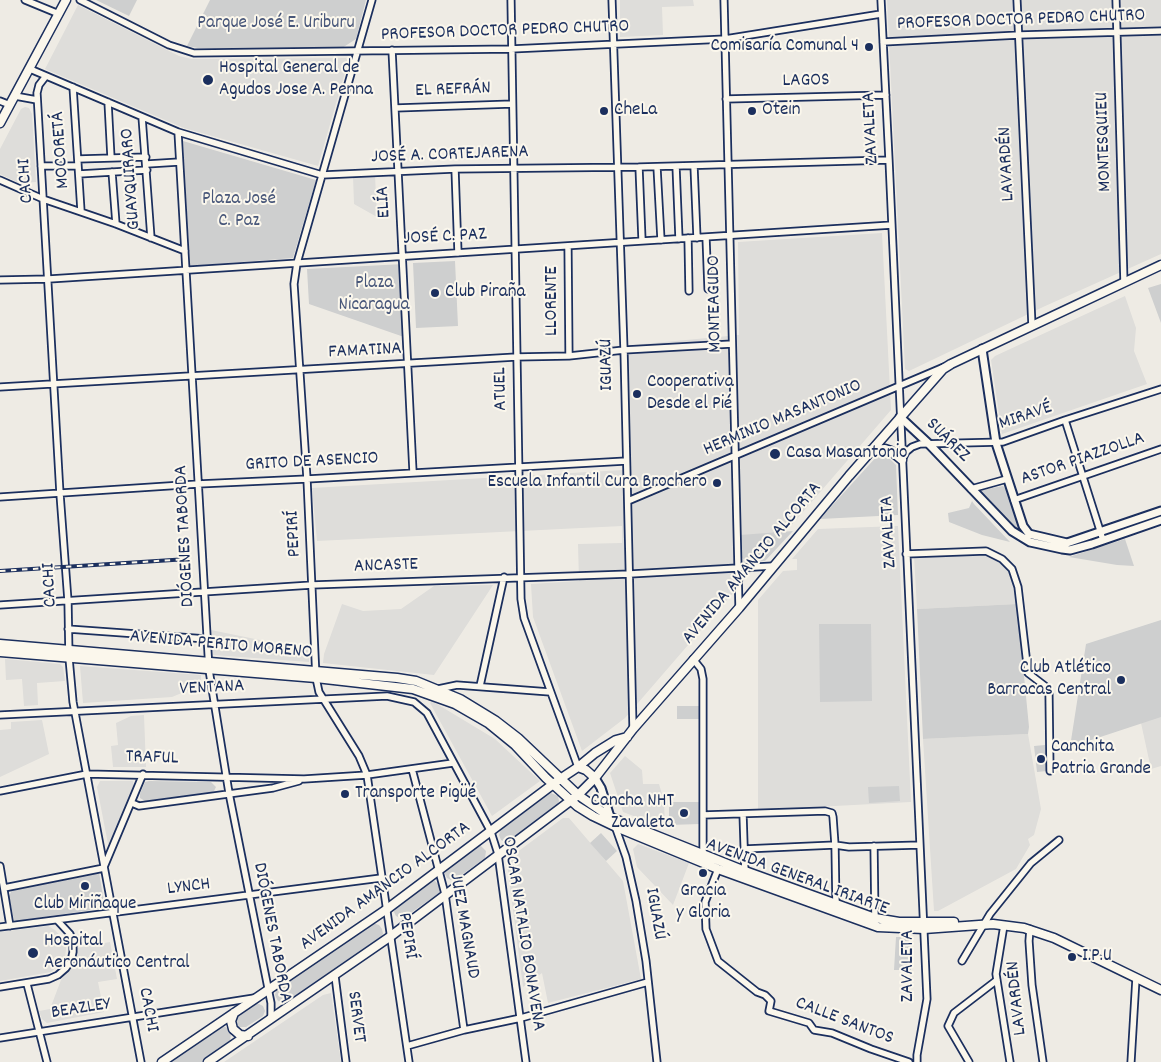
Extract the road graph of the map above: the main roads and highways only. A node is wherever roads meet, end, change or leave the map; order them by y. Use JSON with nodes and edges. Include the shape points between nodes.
{"nodes":[{"id":1,"x":66,"y":0,"type":"edge"},
{"id":2,"x":0,"y":123,"type":"edge"},
{"id":3,"x":1161,"y":265,"type":"edge"},
{"id":4,"x":871,"y":450,"type":"junction"},
{"id":5,"x":902,"y":460,"type":"road end"},
{"id":6,"x":0,"y":644,"type":"edge"},
{"id":7,"x":0,"y":652,"type":"edge"},
{"id":8,"x":209,"y":666,"type":"junction"},
{"id":9,"x":438,"y":693,"type":"junction"},
{"id":10,"x":627,"y":737,"type":"junction"},
{"id":11,"x":578,"y":767,"type":"junction"},
{"id":12,"x":595,"y":778,"type":"junction"},
{"id":13,"x":560,"y":779,"type":"junction"},
{"id":14,"x":553,"y":785,"type":"junction"},
{"id":15,"x":578,"y":795,"type":"junction"},
{"id":16,"x":571,"y":801,"type":"junction"},
{"id":17,"x":703,"y":858,"type":"junction"},
{"id":18,"x":745,"y":874,"type":"junction"},
{"id":19,"x":983,"y":923,"type":"junction"},
{"id":20,"x":1054,"y":938,"type":"junction"},
{"id":21,"x":1161,"y":990,"type":"edge"},
{"id":22,"x":234,"y":1013,"type":"junction"},
{"id":23,"x":248,"y":1036,"type":"junction"},
{"id":24,"x":162,"y":1062,"type":"edge"},
{"id":25,"x":208,"y":1062,"type":"edge"}],
"edges":[{"from":1,"to":2,"type":"main road"},
{"from":3,"to":4,"type":"main road","name":"AVENIDA AMANCIO ALCORTA","via":[[950,364],[937,374]]},
{"from":4,"to":5,"type":"main road","via":[[892,451]]},
{"from":4,"to":10,"type":"main road","name":"AVENIDA AMANCIO ALCORTA"},
{"from":6,"to":8,"type":"main road","name":"AVENIDA PERITO MORENO"},
{"from":7,"to":8,"type":"main road","name":"AVENIDA PERITO MORENO"},
{"from":8,"to":9,"type":"main road","name":"AVENIDA PERITO MORENO","via":[[316,674]]},
{"from":9,"to":13,"type":"main road","name":"AVENIDA GENERAL IRIARTE","via":[[460,699],[496,721]]},
{"from":9,"to":14,"type":"main road","name":"AVENIDA GENERAL IRIARTE","via":[[488,723],[515,745]]},
{"from":10,"to":11,"type":"main road","name":"AVENIDA AMANCIO ALCORTA","via":[[616,740]]},
{"from":10,"to":12,"type":"main road","name":"AVENIDA AMANCIO ALCORTA"},
{"from":11,"to":12,"type":"main road"},
{"from":11,"to":13,"type":"main road","name":"AVENIDA AMANCIO ALCORTA"},
{"from":12,"to":15,"type":"main road","name":"AVENIDA AMANCIO ALCORTA"},
{"from":13,"to":14,"type":"main road","name":"AVENIDA AMANCIO ALCORTA"},
{"from":13,"to":15,"type":"main road","name":"AVENIDA GENERAL IRIARTE"},
{"from":14,"to":16,"type":"main road","name":"AVENIDA GENERAL IRIARTE"},
{"from":14,"to":22,"type":"main road","name":"AVENIDA AMANCIO ALCORTA","via":[[386,909]]},
{"from":15,"to":16,"type":"main road","name":"AVENIDA AMANCIO ALCORTA"},
{"from":15,"to":17,"type":"main road","name":"AVENIDA GENERAL IRIARTE","via":[[610,817]]},
{"from":16,"to":17,"type":"main road","name":"AVENIDA GENERAL IRIARTE","via":[[616,828]]},
{"from":16,"to":23,"type":"main road","name":"AVENIDA AMANCIO ALCORTA","via":[[391,936]]},
{"from":17,"to":18,"type":"main road","name":"AVENIDA GENERAL IRIARTE"},
{"from":17,"to":18,"type":"main road","name":"AVENIDA GENERAL IRIARTE","via":[[718,868]]},
{"from":18,"to":19,"type":"main road","name":"AVENIDA GENERAL IRIARTE","via":[[890,929]]},
{"from":19,"to":20,"type":"main road","name":"AVENIDA GENERAL IRIARTE","via":[[1030,929]]},
{"from":19,"to":20,"type":"main road","name":"AVENIDA GENERAL IRIARTE","via":[[1006,921],[1027,924]]},
{"from":20,"to":21,"type":"main road","name":"AVENIDA GENERAL IRIARTE"},
{"from":22,"to":23,"type":"main road","via":[[231,1021],[234,1029]]},
{"from":22,"to":24,"type":"main road","name":"AVENIDA AMANCIO ALCORTA"},
{"from":23,"to":25,"type":"main road","name":"AVENIDA AMANCIO ALCORTA"}]}
